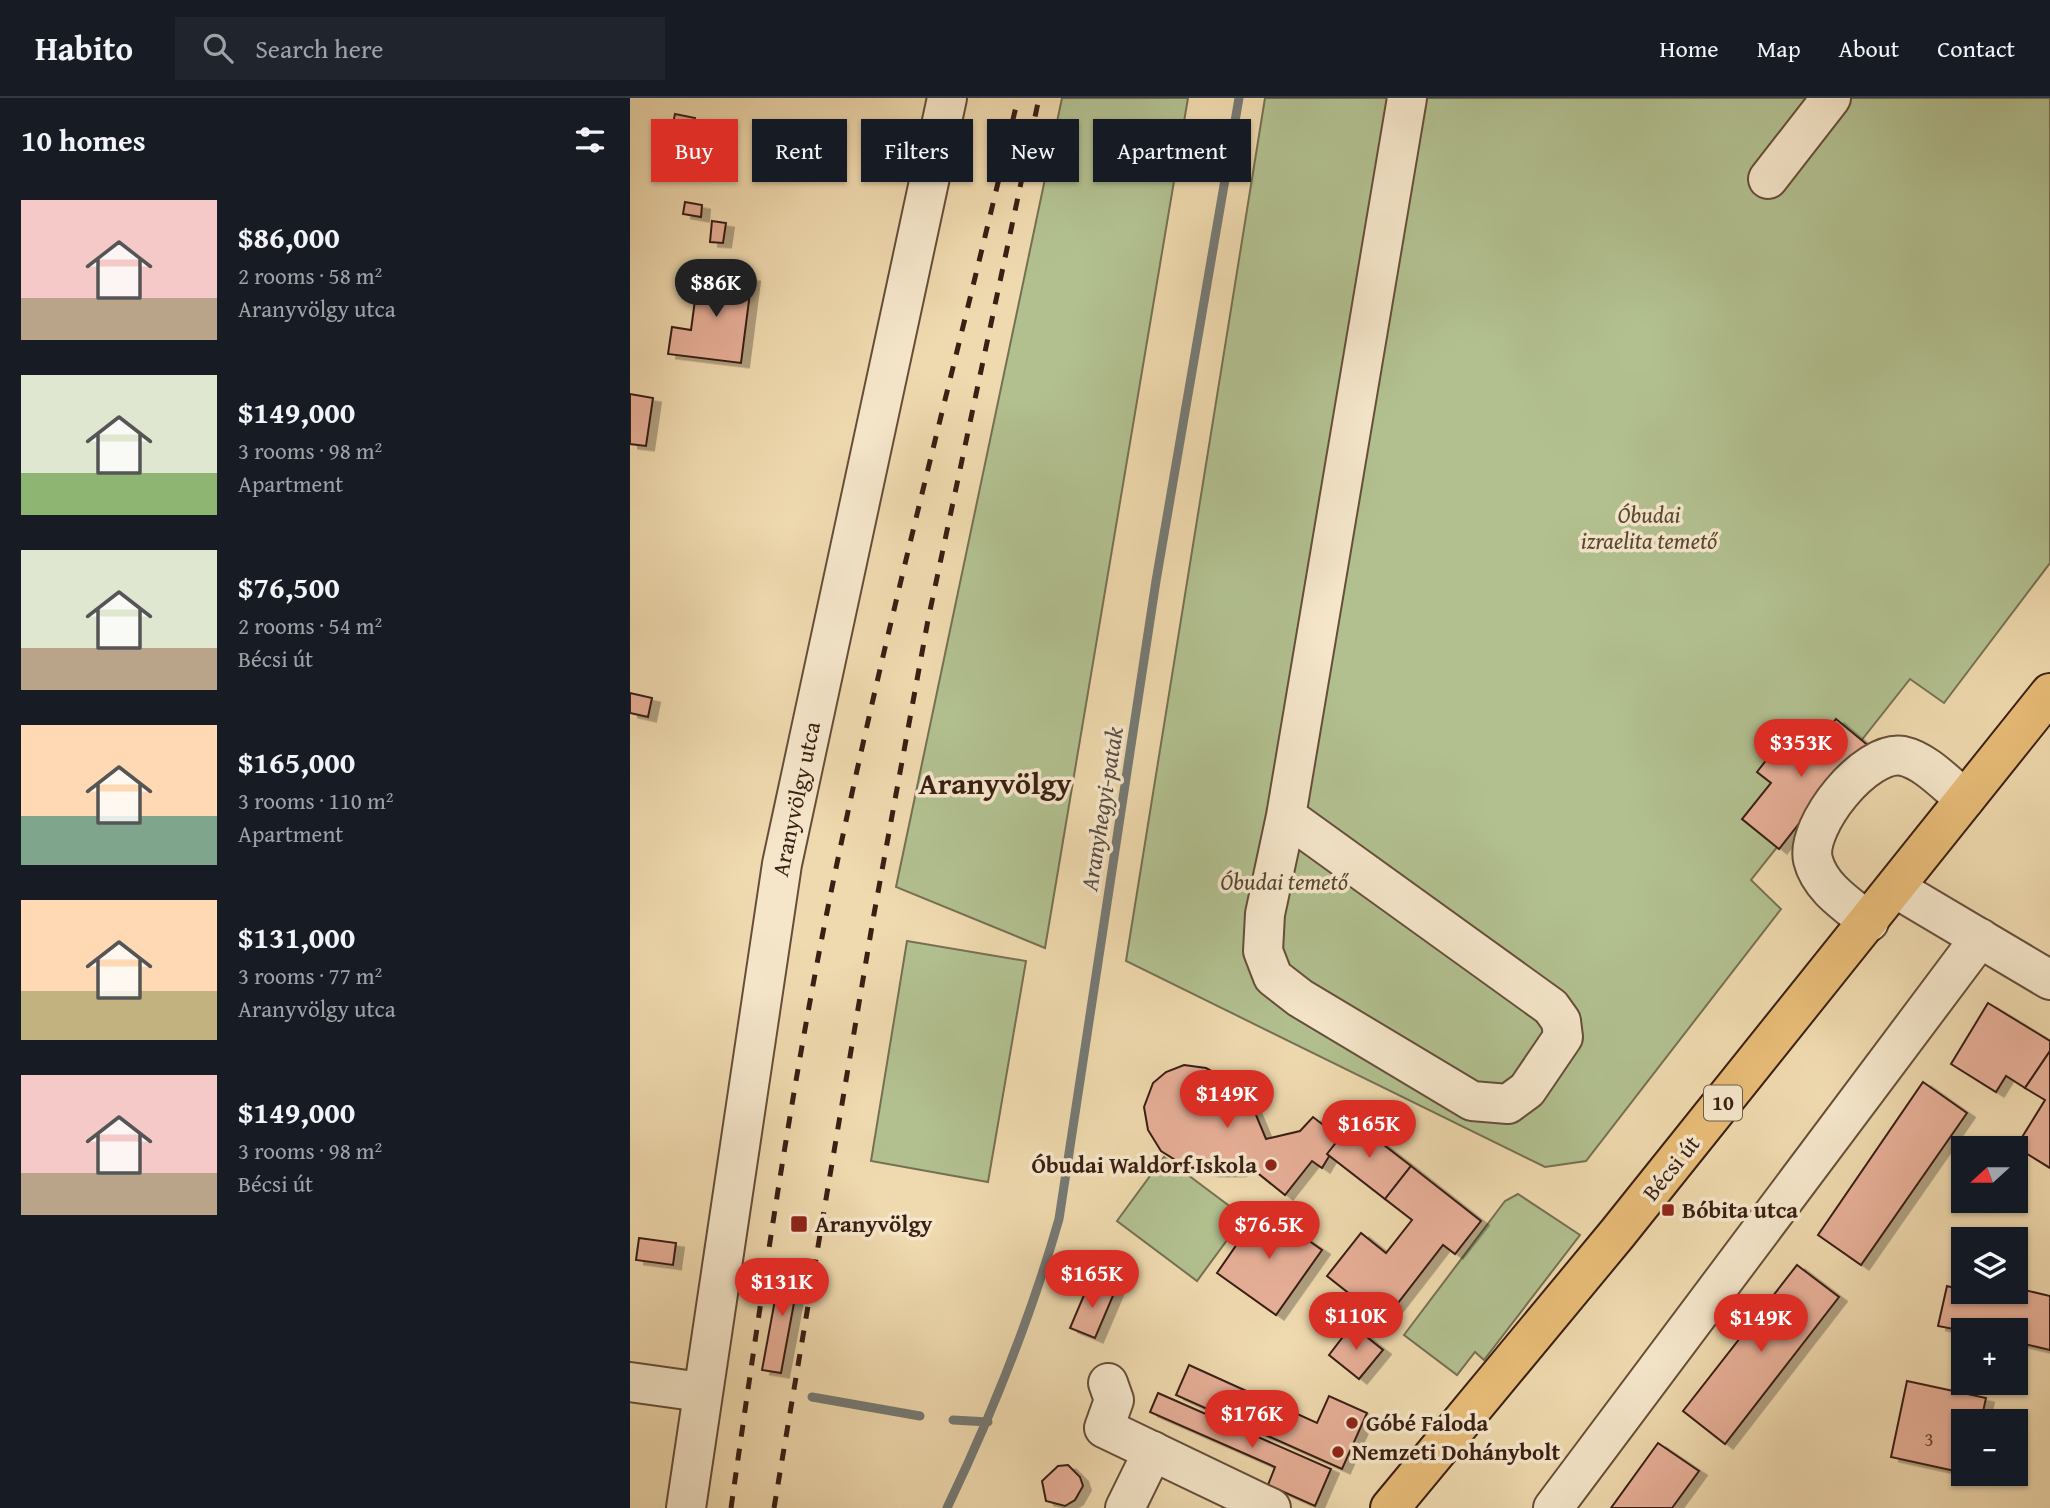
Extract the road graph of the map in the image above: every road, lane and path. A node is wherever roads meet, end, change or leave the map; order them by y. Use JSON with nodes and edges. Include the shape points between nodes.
{"nodes":[{"id":1,"x":947,"y":98,"type":"edge"},
{"id":2,"x":1407,"y":98,"type":"edge"},
{"id":3,"x":1831,"y":98,"type":"edge"},
{"id":4,"x":1768,"y":179,"type":"dead end"},
{"id":5,"x":2050,"y":693,"type":"edge"},
{"id":6,"x":1965,"y":799,"type":"junction"},
{"id":7,"x":1286,"y":816,"type":"junction"},
{"id":8,"x":1895,"y":888,"type":"junction"},
{"id":9,"x":1870,"y":922,"type":"junction"},
{"id":10,"x":1980,"y":938,"type":"junction"},
{"id":11,"x":2050,"y":980,"type":"edge"},
{"id":12,"x":630,"y":1382,"type":"edge"},
{"id":13,"x":1108,"y":1383,"type":"dead end"},
{"id":14,"x":701,"y":1392,"type":"junction"},
{"id":15,"x":1153,"y":1451,"type":"junction"},
{"id":16,"x":1267,"y":1507,"type":"edge"},
{"id":17,"x":685,"y":1508,"type":"edge"},
{"id":18,"x":1125,"y":1508,"type":"edge"},
{"id":19,"x":1391,"y":1508,"type":"edge"},
{"id":20,"x":1553,"y":1508,"type":"edge"}],
"edges":[{"from":1,"to":14,"type":"street","name":"Aranyvölgy utca","via":[[782,864]]},
{"from":2,"to":7,"type":"street"},
{"from":3,"to":4,"type":"street"},
{"from":5,"to":6,"type":"main road","name":"Bécsi út","number":"10"},
{"from":6,"to":8,"type":"main road","name":"Bécsi út","number":"10"},
{"from":6,"to":9,"type":"street","via":[[1911,759],[1889,757],[1861,771],[1817,825],[1811,849],[1819,876]]},
{"from":7,"to":7,"type":"street","via":[[1265,914],[1263,951],[1273,977],[1300,998],[1472,1101],[1508,1104],[1527,1090],[1563,1037],[1561,1021],[1551,1007]]},
{"from":8,"to":9,"type":"main road","name":"Bécsi út","number":"10"},
{"from":8,"to":10,"type":"street"},
{"from":9,"to":19,"type":"main road","name":"Bécsi út","number":"10"},
{"from":10,"to":11,"type":"street"},
{"from":10,"to":20,"type":"street"},
{"from":12,"to":14,"type":"street"},
{"from":13,"to":15,"type":"street","via":[[1114,1400],[1104,1428]]},
{"from":14,"to":17,"type":"street","name":"Aranyvölgy utca"},
{"from":15,"to":16,"type":"street"},
{"from":15,"to":18,"type":"street"}]}
